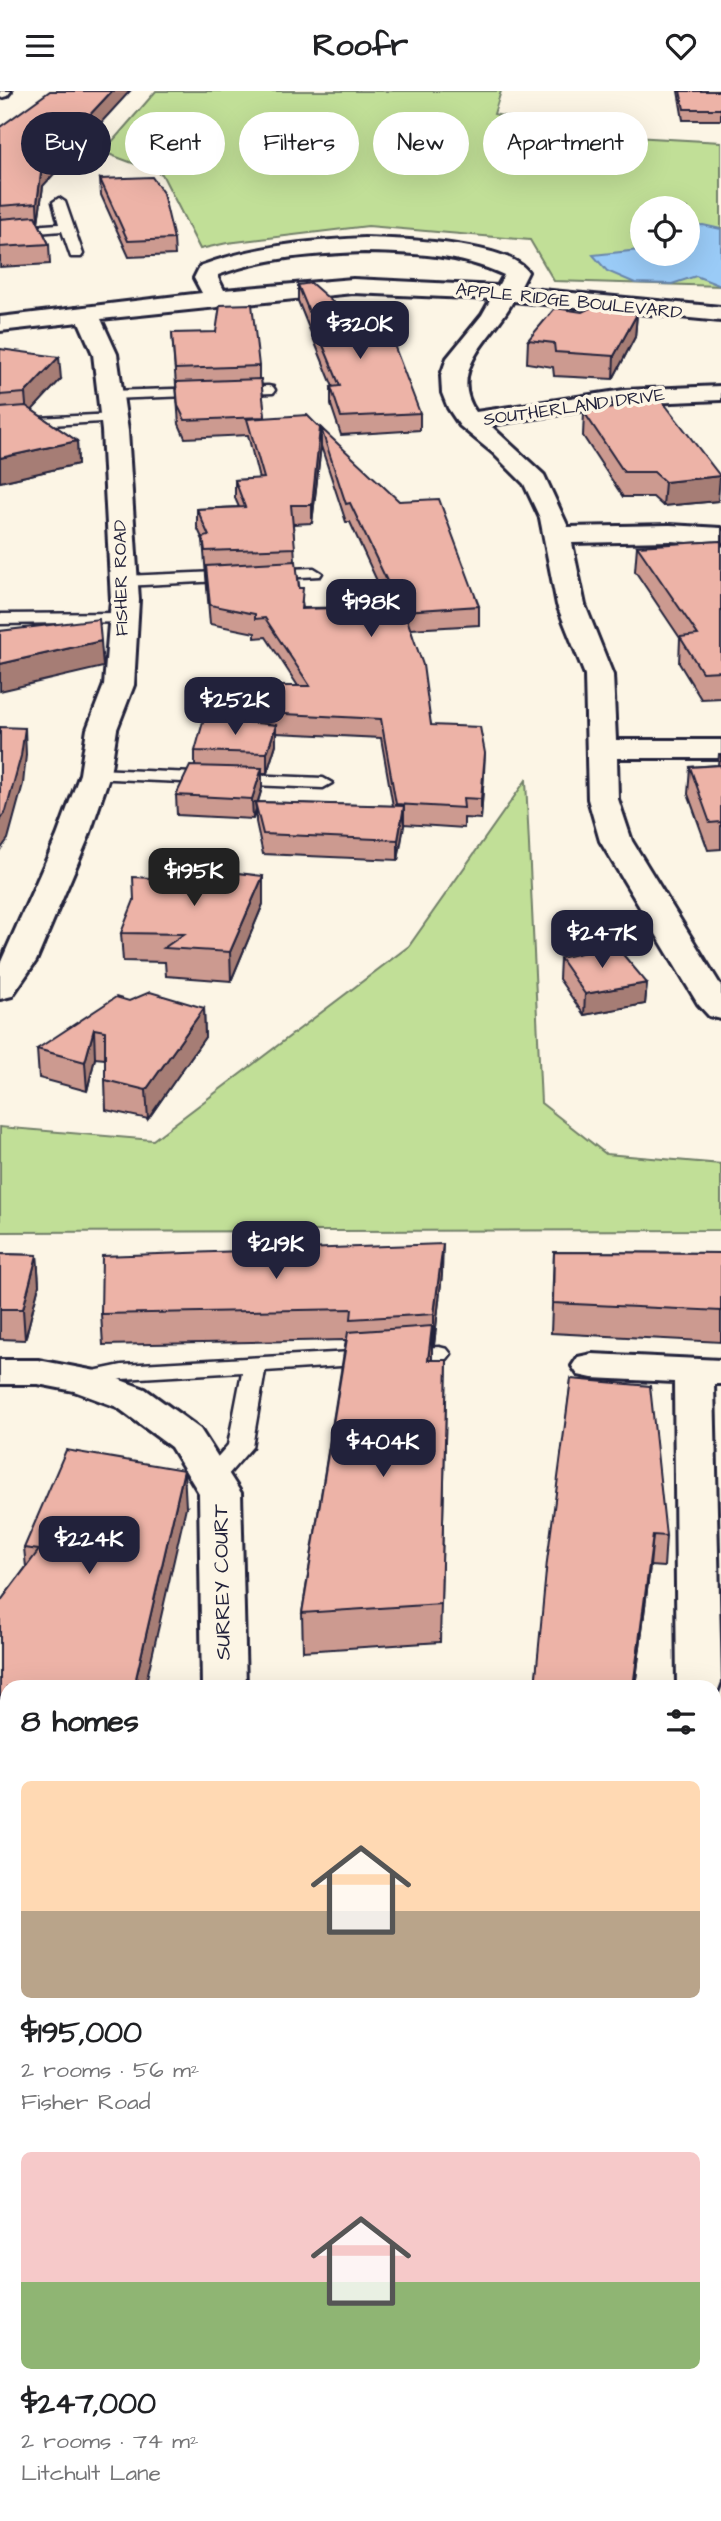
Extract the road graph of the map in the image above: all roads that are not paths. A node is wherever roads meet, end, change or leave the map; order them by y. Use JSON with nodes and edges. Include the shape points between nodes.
{"nodes":[{"id":1,"x":59,"y":202,"type":"dead end"},
{"id":2,"x":66,"y":227,"type":"junction"},
{"id":3,"x":0,"y":232,"type":"edge"},
{"id":4,"x":76,"y":254,"type":"dead end"},
{"id":5,"x":506,"y":294,"type":"junction"},
{"id":6,"x":217,"y":298,"type":"junction"},
{"id":7,"x":88,"y":314,"type":"junction"},
{"id":8,"x":721,"y":314,"type":"edge"},
{"id":9,"x":0,"y":324,"type":"edge"},
{"id":10,"x":268,"y":390,"type":"dead end"},
{"id":11,"x":721,"y":393,"type":"edge"},
{"id":12,"x":111,"y":406,"type":"junction"},
{"id":13,"x":469,"y":421,"type":"junction"},
{"id":14,"x":0,"y":424,"type":"edge"},
{"id":15,"x":558,"y":535,"type":"junction"},
{"id":16,"x":721,"y":536,"type":"edge"},
{"id":17,"x":314,"y":573,"type":"dead end"},
{"id":18,"x":124,"y":581,"type":"junction"},
{"id":19,"x":124,"y":618,"type":"junction"},
{"id":20,"x":0,"y":619,"type":"edge"},
{"id":21,"x":603,"y":749,"type":"junction"},
{"id":22,"x":721,"y":749,"type":"edge"},
{"id":23,"x":95,"y":775,"type":"junction"},
{"id":24,"x":323,"y":783,"type":"dead end"},
{"id":25,"x":0,"y":989,"type":"edge"},
{"id":26,"x":721,"y":1009,"type":"edge"},
{"id":27,"x":439,"y":1354,"type":"dead end"},
{"id":28,"x":255,"y":1364,"type":"junction"},
{"id":29,"x":593,"y":1366,"type":"dead end"},
{"id":30,"x":707,"y":1371,"type":"edge"},
{"id":31,"x":0,"y":1372,"type":"edge"},
{"id":32,"x":82,"y":1380,"type":"junction"},
{"id":33,"x":211,"y":1478,"type":"junction"},
{"id":34,"x":224,"y":1680,"type":"edge"},
{"id":35,"x":699,"y":1680,"type":"edge"}],
"edges":[{"from":1,"to":2,"type":"lane"},
{"from":2,"to":3,"type":"lane"},
{"from":2,"to":4,"type":"lane"},
{"from":5,"to":6,"type":"street","name":"APPLE RIDGE BOULEVARD","via":[[353,286]]},
{"from":5,"to":6,"type":"street","via":[[517,272],[501,261],[443,250],[369,245],[290,250],[233,260],[208,271],[206,278]]},
{"from":5,"to":8,"type":"street","name":"APPLE RIDGE BOULEVARD"},
{"from":5,"to":13,"type":"street","via":[[459,358],[453,375],[453,393]]},
{"from":6,"to":7,"type":"street","name":"APPLE RIDGE BOULEVARD"},
{"from":7,"to":9,"type":"street","name":"APPLE RIDGE BOULEVARD"},
{"from":7,"to":12,"type":"street","name":"FISHER ROAD","via":[[105,354]]},
{"from":10,"to":12,"type":"lane"},
{"from":11,"to":13,"type":"street","name":"SOUTHERLAND DRIVE","via":[[624,397]]},
{"from":12,"to":14,"type":"lane"},
{"from":12,"to":18,"type":"street","name":"FISHER ROAD"},
{"from":13,"to":15,"type":"street","via":[[535,481]]},
{"from":15,"to":16,"type":"street"},
{"from":15,"to":21,"type":"street","via":[[570,605],[599,675]]},
{"from":17,"to":18,"type":"lane"},
{"from":18,"to":19,"type":"street","name":"FISHER ROAD"},
{"from":19,"to":20,"type":"lane"},
{"from":19,"to":23,"type":"street","name":"FISHER ROAD","via":[[119,685],[102,729]]},
{"from":21,"to":22,"type":"street"},
{"from":21,"to":26,"type":"street","via":[[604,799],[616,841]]},
{"from":23,"to":24,"type":"lane"},
{"from":23,"to":25,"type":"street","name":"FISHER ROAD","via":[[19,961]]},
{"from":27,"to":28,"type":"lane"},
{"from":28,"to":32,"type":"lane","via":[[122,1372]]},
{"from":28,"to":33,"type":"lane","via":[[240,1447]]},
{"from":29,"to":30,"type":"street"},
{"from":30,"to":35,"type":"street"},
{"from":31,"to":32,"type":"street","name":"SURREY COURT","via":[[38,1372]]},
{"from":32,"to":33,"type":"street","name":"SURREY COURT","via":[[131,1398],[186,1438]]},
{"from":33,"to":34,"type":"street","name":"SURREY COURT","via":[[220,1493]]}]}
